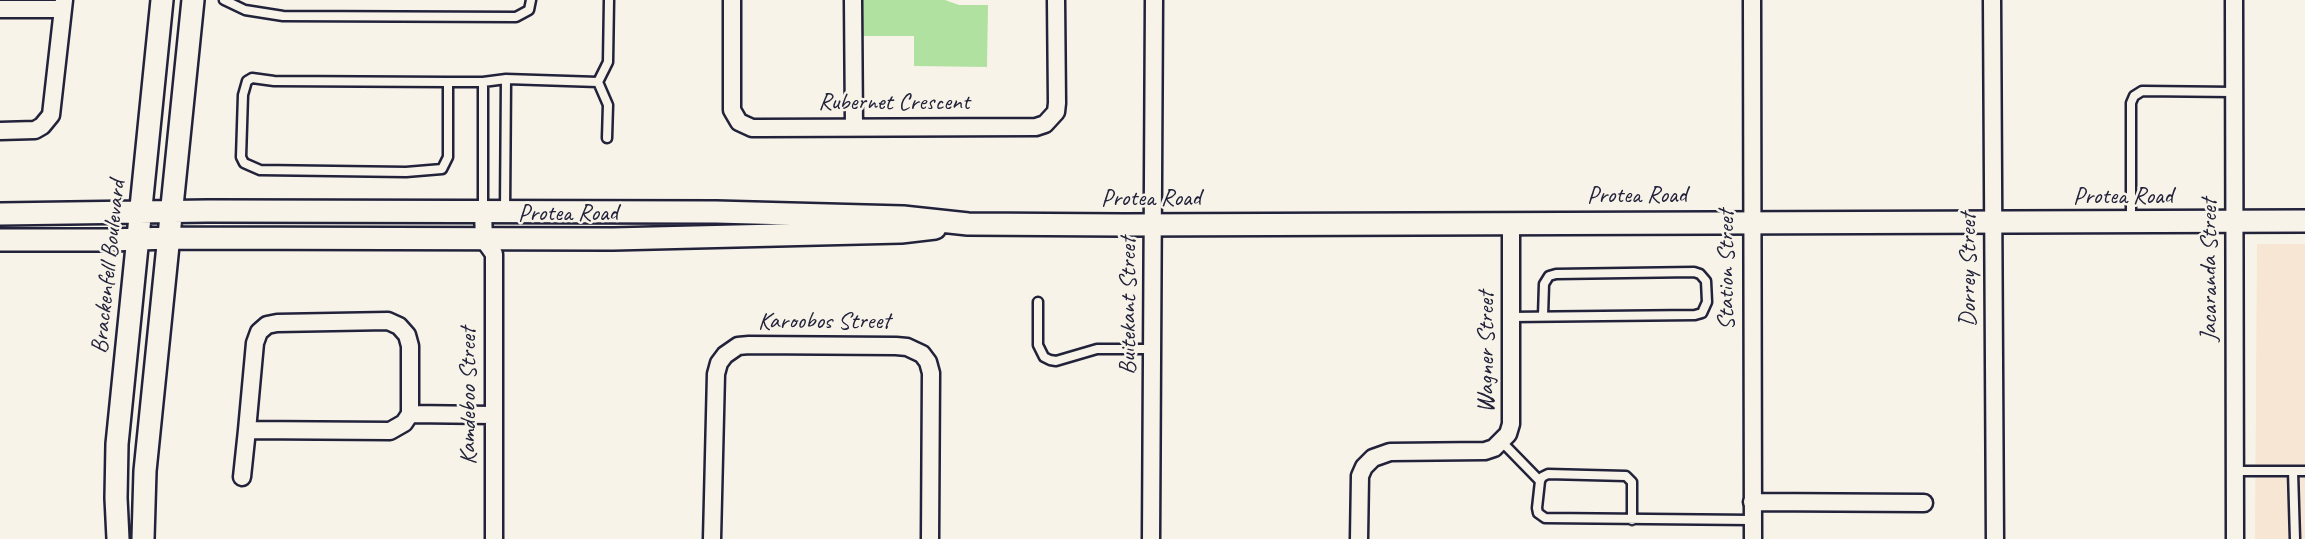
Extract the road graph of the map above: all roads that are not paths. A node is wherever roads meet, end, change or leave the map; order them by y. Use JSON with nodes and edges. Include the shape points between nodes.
{"nodes":[{"id":1,"x":162,"y":0,"type":"edge"},
{"id":2,"x":193,"y":0,"type":"edge"},
{"id":3,"x":224,"y":0,"type":"edge"},
{"id":4,"x":531,"y":0,"type":"edge"},
{"id":5,"x":609,"y":0,"type":"edge"},
{"id":6,"x":732,"y":0,"type":"edge"},
{"id":7,"x":853,"y":0,"type":"edge"},
{"id":8,"x":1056,"y":0,"type":"edge"},
{"id":9,"x":1154,"y":0,"type":"edge"},
{"id":10,"x":1752,"y":0,"type":"edge"},
{"id":11,"x":1992,"y":0,"type":"edge"},
{"id":12,"x":2234,"y":0,"type":"edge"},
{"id":13,"x":63,"y":4,"type":"edge"},
{"id":14,"x":0,"y":9,"type":"edge"},
{"id":15,"x":506,"y":79,"type":"junction"},
{"id":16,"x":448,"y":82,"type":"junction"},
{"id":17,"x":483,"y":82,"type":"junction"},
{"id":18,"x":598,"y":82,"type":"junction"},
{"id":19,"x":2234,"y":92,"type":"junction"},
{"id":20,"x":854,"y":127,"type":"junction"},
{"id":21,"x":0,"y":131,"type":"edge"},
{"id":22,"x":607,"y":138,"type":"dead end"},
{"id":23,"x":172,"y":212,"type":"junction"},
{"id":24,"x":483,"y":212,"type":"junction"},
{"id":25,"x":505,"y":212,"type":"junction"},
{"id":26,"x":0,"y":214,"type":"edge"},
{"id":27,"x":141,"y":214,"type":"junction"},
{"id":28,"x":2305,"y":221,"type":"edge"},
{"id":29,"x":1511,"y":222,"type":"junction"},
{"id":30,"x":1751,"y":222,"type":"junction"},
{"id":31,"x":2131,"y":222,"type":"junction"},
{"id":32,"x":2234,"y":222,"type":"junction"},
{"id":33,"x":1993,"y":223,"type":"junction"},
{"id":34,"x":968,"y":224,"type":"junction"},
{"id":35,"x":1152,"y":224,"type":"junction"},
{"id":36,"x":168,"y":237,"type":"junction"},
{"id":37,"x":137,"y":239,"type":"junction"},
{"id":38,"x":0,"y":240,"type":"edge"},
{"id":39,"x":494,"y":244,"type":"junction"},
{"id":40,"x":1038,"y":302,"type":"dead end"},
{"id":41,"x":1543,"y":316,"type":"junction"},
{"id":42,"x":1511,"y":317,"type":"junction"},
{"id":43,"x":1153,"y":348,"type":"junction"},
{"id":44,"x":410,"y":414,"type":"junction"},
{"id":45,"x":492,"y":415,"type":"junction"},
{"id":46,"x":247,"y":430,"type":"junction"},
{"id":47,"x":1502,"y":442,"type":"junction"},
{"id":48,"x":2235,"y":471,"type":"junction"},
{"id":49,"x":2293,"y":471,"type":"junction"},
{"id":50,"x":2305,"y":471,"type":"edge"},
{"id":51,"x":242,"y":477,"type":"dead end"},
{"id":52,"x":1539,"y":481,"type":"junction"},
{"id":53,"x":1752,"y":502,"type":"junction"},
{"id":54,"x":1924,"y":503,"type":"dead end"},
{"id":55,"x":1632,"y":520,"type":"junction"},
{"id":56,"x":1752,"y":520,"type":"junction"},
{"id":57,"x":118,"y":539,"type":"edge"},
{"id":58,"x":142,"y":539,"type":"edge"},
{"id":59,"x":494,"y":539,"type":"edge"},
{"id":60,"x":712,"y":539,"type":"edge"},
{"id":61,"x":930,"y":539,"type":"edge"},
{"id":62,"x":1151,"y":539,"type":"edge"},
{"id":63,"x":1359,"y":539,"type":"edge"},
{"id":64,"x":1752,"y":539,"type":"edge"},
{"id":65,"x":1995,"y":539,"type":"edge"},
{"id":66,"x":2235,"y":539,"type":"edge"},
{"id":67,"x":2295,"y":539,"type":"edge"}],
"edges":[{"from":1,"to":27,"type":"street","name":"Brackenfell Boulevard"},
{"from":2,"to":23,"type":"street"},
{"from":3,"to":4,"type":"lane","via":[[245,10],[283,16],[516,17],[529,10]]},
{"from":5,"to":18,"type":"lane","via":[[608,62]]},
{"from":6,"to":20,"type":"street","name":"Rubernet Crescent","via":[[731,103],[739,122],[752,128]]},
{"from":7,"to":20,"type":"street"},
{"from":8,"to":20,"type":"street","name":"Rubernet Crescent","via":[[1057,103],[1056,112],[1045,124]]},
{"from":9,"to":35,"type":"street","name":"Buitekant Street"},
{"from":10,"to":30,"type":"street","name":"Station Street"},
{"from":11,"to":33,"type":"street","name":"Dorrey Street"},
{"from":12,"to":19,"type":"street","name":"Jacaranda Street"},
{"from":13,"to":14,"type":"street"},
{"from":13,"to":21,"type":"street","via":[[51,115],[35,130]]},
{"from":15,"to":17,"type":"lane"},
{"from":15,"to":18,"type":"lane"},
{"from":15,"to":25,"type":"lane"},
{"from":16,"to":16,"type":"lane","via":[[252,78],[243,95],[241,157],[244,163],[260,170],[442,169],[448,157]]},
{"from":16,"to":17,"type":"lane"},
{"from":17,"to":24,"type":"lane"},
{"from":18,"to":22,"type":"lane","via":[[608,105]]},
{"from":19,"to":31,"type":"lane","via":[[2142,91],[2134,96]]},
{"from":19,"to":32,"type":"street","name":"Jacaranda Street"},
{"from":23,"to":24,"type":"street","name":"Protea Road"},
{"from":23,"to":27,"type":"street","name":"Protea Road"},
{"from":23,"to":36,"type":"street"},
{"from":24,"to":25,"type":"street","name":"Protea Road"},
{"from":24,"to":39,"type":"street","name":"Kamdeboo Street"},
{"from":25,"to":34,"type":"street","name":"Protea Road","via":[[903,216]]},
{"from":25,"to":39,"type":"street","name":"Kamdeboo Street"},
{"from":26,"to":27,"type":"street","name":"Protea Road"},
{"from":27,"to":37,"type":"street","name":"Brackenfell Boulevard"},
{"from":28,"to":32,"type":"street","name":"Protea Road"},
{"from":29,"to":30,"type":"street","name":"Protea Road"},
{"from":29,"to":35,"type":"street","name":"Protea Road"},
{"from":29,"to":42,"type":"street","name":"Wagner Street"},
{"from":30,"to":33,"type":"street","name":"Protea Road"},
{"from":30,"to":53,"type":"street","name":"Station Street"},
{"from":31,"to":32,"type":"street","name":"Protea Road"},
{"from":31,"to":33,"type":"street","name":"Protea Road"},
{"from":32,"to":48,"type":"street","name":"Jacaranda Street"},
{"from":33,"to":65,"type":"street","name":"Dorrey Street"},
{"from":34,"to":35,"type":"street","name":"Protea Road"},
{"from":34,"to":39,"type":"street","name":"Protea Road","via":[[901,232]]},
{"from":35,"to":43,"type":"street","name":"Buitekant Street"},
{"from":36,"to":37,"type":"street","name":"Protea Road"},
{"from":36,"to":39,"type":"street","name":"Protea Road"},
{"from":36,"to":58,"type":"street"},
{"from":37,"to":38,"type":"street","name":"Protea Road"},
{"from":37,"to":57,"type":"street","name":"Brackenfell Boulevard","via":[[117,455]]},
{"from":39,"to":45,"type":"street","name":"Kamdeboo Street"},
{"from":40,"to":43,"type":"lane","via":[[1038,345],[1050,360],[1097,349]]},
{"from":41,"to":41,"type":"lane","via":[[1544,284],[1556,274],[1694,272],[1706,281],[1707,302],[1702,313]]},
{"from":41,"to":42,"type":"lane"},
{"from":42,"to":47,"type":"street","name":"Wagner Street","via":[[1511,424]]},
{"from":43,"to":62,"type":"street","name":"Buitekant Street"},
{"from":44,"to":45,"type":"street"},
{"from":44,"to":46,"type":"street","via":[[390,431]]},
{"from":44,"to":46,"type":"street","via":[[409,340],[399,326],[388,321],[272,323],[256,337]]},
{"from":45,"to":59,"type":"street","name":"Kamdeboo Street"},
{"from":46,"to":51,"type":"street"},
{"from":47,"to":52,"type":"lane"},
{"from":47,"to":63,"type":"street","name":"Wagner Street","via":[[1485,451],[1390,452],[1372,458],[1360,476]]},
{"from":48,"to":49,"type":"lane"},
{"from":48,"to":66,"type":"street","name":"Jacaranda Street"},
{"from":49,"to":50,"type":"lane"},
{"from":49,"to":67,"type":"lane"},
{"from":52,"to":55,"type":"lane","via":[[1537,508],[1545,518]]},
{"from":52,"to":55,"type":"lane","via":[[1548,474],[1626,476],[1632,482]]},
{"from":53,"to":54,"type":"street"},
{"from":53,"to":56,"type":"street","name":"Station Street"},
{"from":55,"to":56,"type":"lane"},
{"from":56,"to":64,"type":"street","name":"Station Street"},
{"from":60,"to":61,"type":"street","name":"Karoobos Street","via":[[716,374],[725,355],[738,346],[748,345],[896,346],[922,354],[931,373]]}]}
